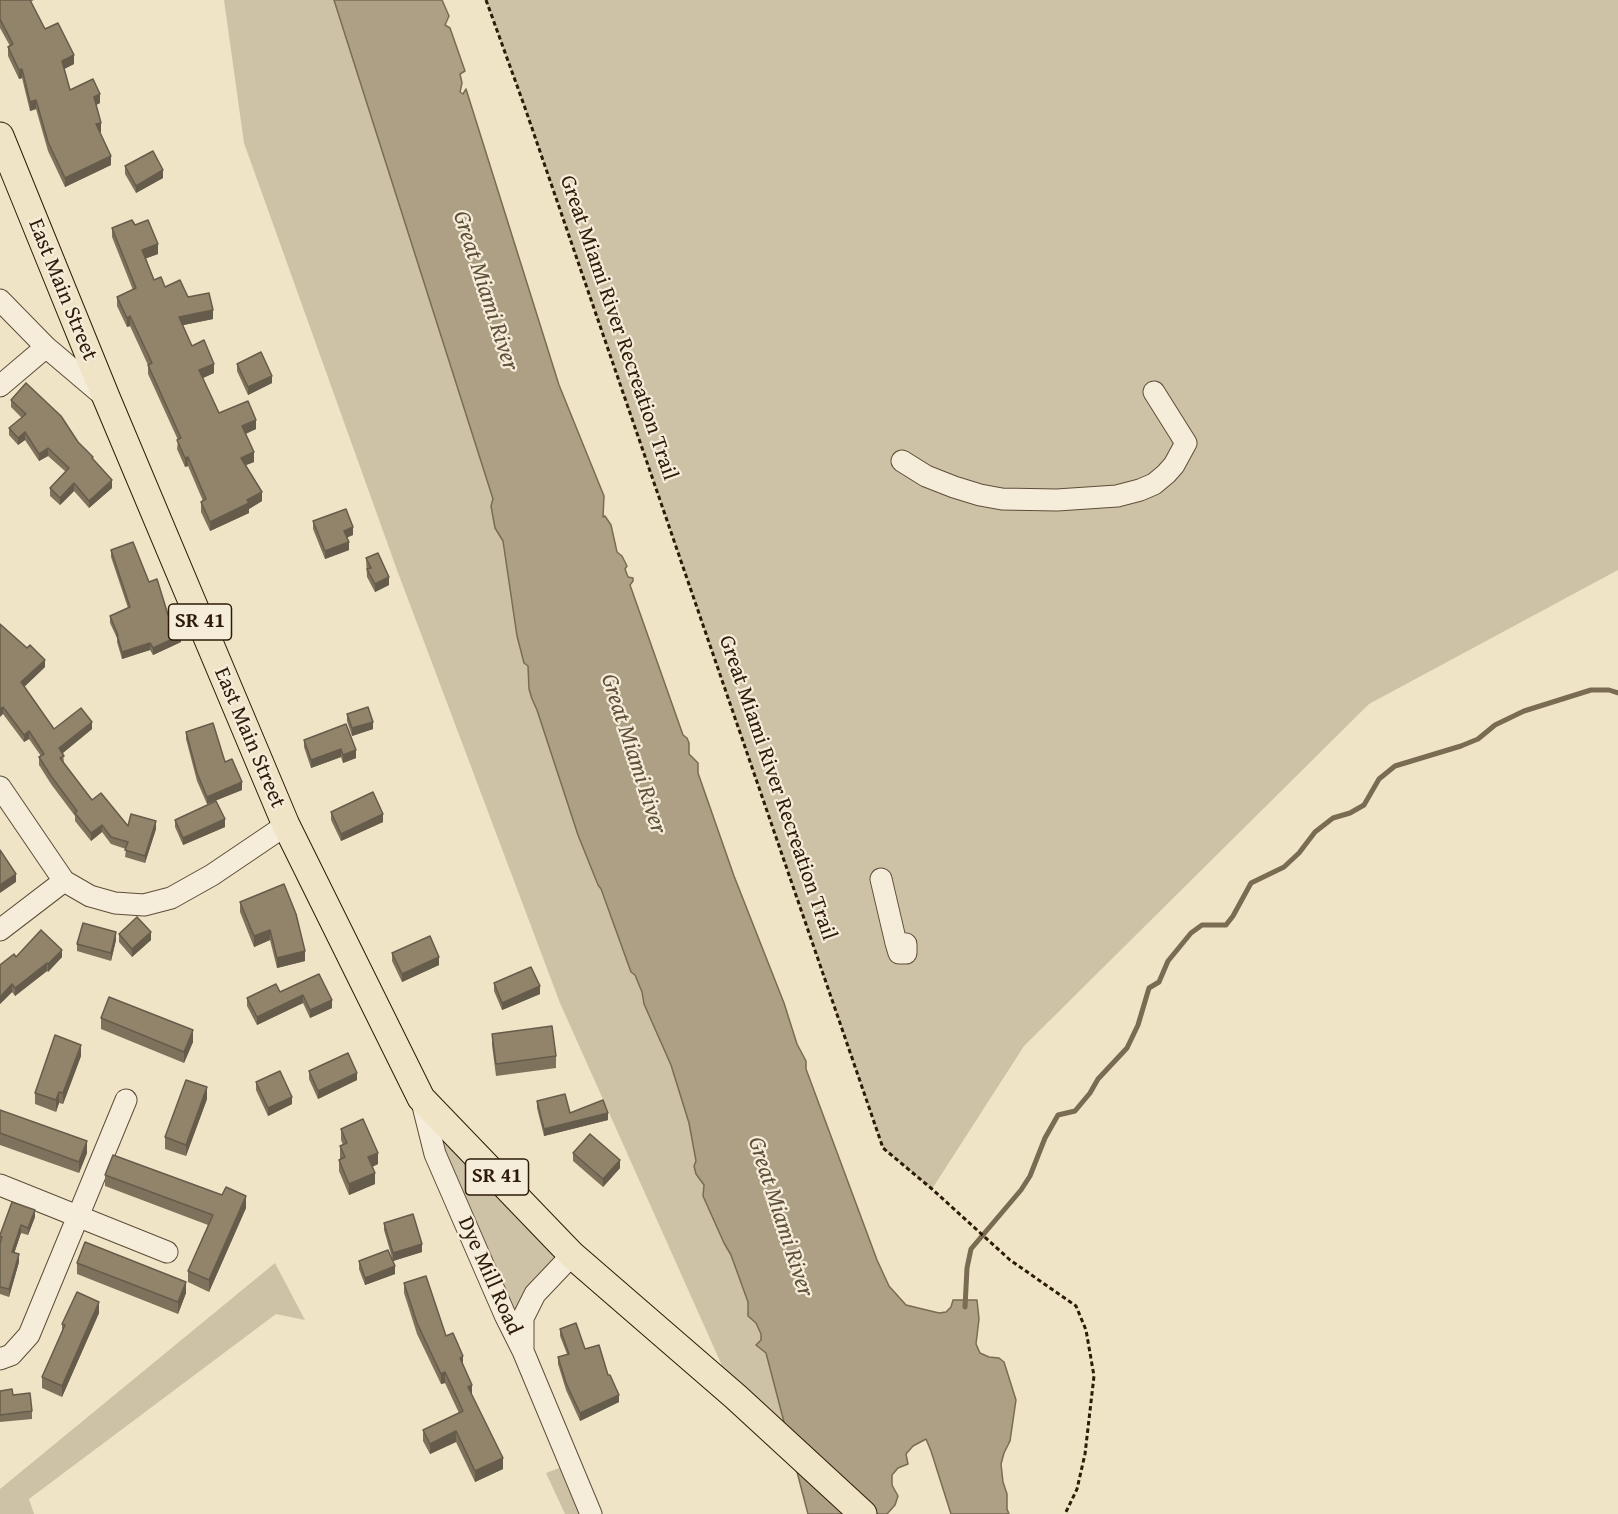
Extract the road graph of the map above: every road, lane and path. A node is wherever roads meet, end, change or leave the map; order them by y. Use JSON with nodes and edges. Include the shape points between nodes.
{"nodes":[{"id":1,"x":486,"y":0,"type":"edge"},
{"id":2,"x":0,"y":136,"type":"edge"},
{"id":3,"x":0,"y":300,"type":"edge"},
{"id":4,"x":46,"y":347,"type":"junction"},
{"id":5,"x":0,"y":386,"type":"edge"},
{"id":6,"x":1154,"y":392,"type":"dead end"},
{"id":7,"x":105,"y":397,"type":"junction"},
{"id":8,"x":902,"y":461,"type":"dead end"},
{"id":9,"x":0,"y":787,"type":"edge"},
{"id":10,"x":286,"y":825,"type":"junction"},
{"id":11,"x":881,"y":879,"type":"dead end"},
{"id":12,"x":64,"y":881,"type":"junction"},
{"id":13,"x":0,"y":930,"type":"edge"},
{"id":14,"x":896,"y":943,"type":"dead end"},
{"id":15,"x":421,"y":1098,"type":"junction"},
{"id":16,"x":126,"y":1100,"type":"dead end"},
{"id":17,"x":0,"y":1185,"type":"edge"},
{"id":18,"x":78,"y":1216,"type":"junction"},
{"id":19,"x":168,"y":1252,"type":"dead end"},
{"id":20,"x":572,"y":1255,"type":"junction"},
{"id":21,"x":523,"y":1351,"type":"junction"},
{"id":22,"x":0,"y":1359,"type":"edge"},
{"id":23,"x":591,"y":1514,"type":"edge"},
{"id":24,"x":863,"y":1514,"type":"edge"},
{"id":25,"x":1065,"y":1514,"type":"edge"}],
"edges":[{"from":1,"to":25,"type":"path","name":"Great Miami River Recreation Trail","via":[[883,1148],[1010,1260],[1076,1306],[1086,1330],[1094,1376],[1085,1454],[1077,1489]]},
{"from":2,"to":7,"type":"main road","name":"East Main Street","number":"SR 41"},
{"from":3,"to":4,"type":"street"},
{"from":4,"to":5,"type":"street"},
{"from":4,"to":7,"type":"street"},
{"from":6,"to":8,"type":"street","via":[[1186,443],[1166,474],[1140,490],[1117,496],[1057,500],[1002,499],[954,487]]},
{"from":7,"to":10,"type":"main road","name":"East Main Street","number":"SR 41"},
{"from":9,"to":12,"type":"street"},
{"from":10,"to":12,"type":"street","via":[[212,875],[171,898],[144,905],[90,896]]},
{"from":10,"to":15,"type":"main road","name":"East Main Street","number":"SR 41"},
{"from":11,"to":14,"type":"street"},
{"from":12,"to":13,"type":"street"},
{"from":15,"to":20,"type":"main road","number":"SR 41"},
{"from":15,"to":21,"type":"street","name":"Dye Mill Road","via":[[435,1154]]},
{"from":16,"to":18,"type":"street"},
{"from":17,"to":18,"type":"street"},
{"from":18,"to":19,"type":"street"},
{"from":18,"to":22,"type":"street","via":[[29,1335],[11,1355]]},
{"from":20,"to":21,"type":"street","name":"Dye Mill Road","via":[[535,1294],[523,1318]]},
{"from":20,"to":24,"type":"main road","number":"SR 41"},
{"from":21,"to":23,"type":"street","name":"Dye Mill Road"}]}
